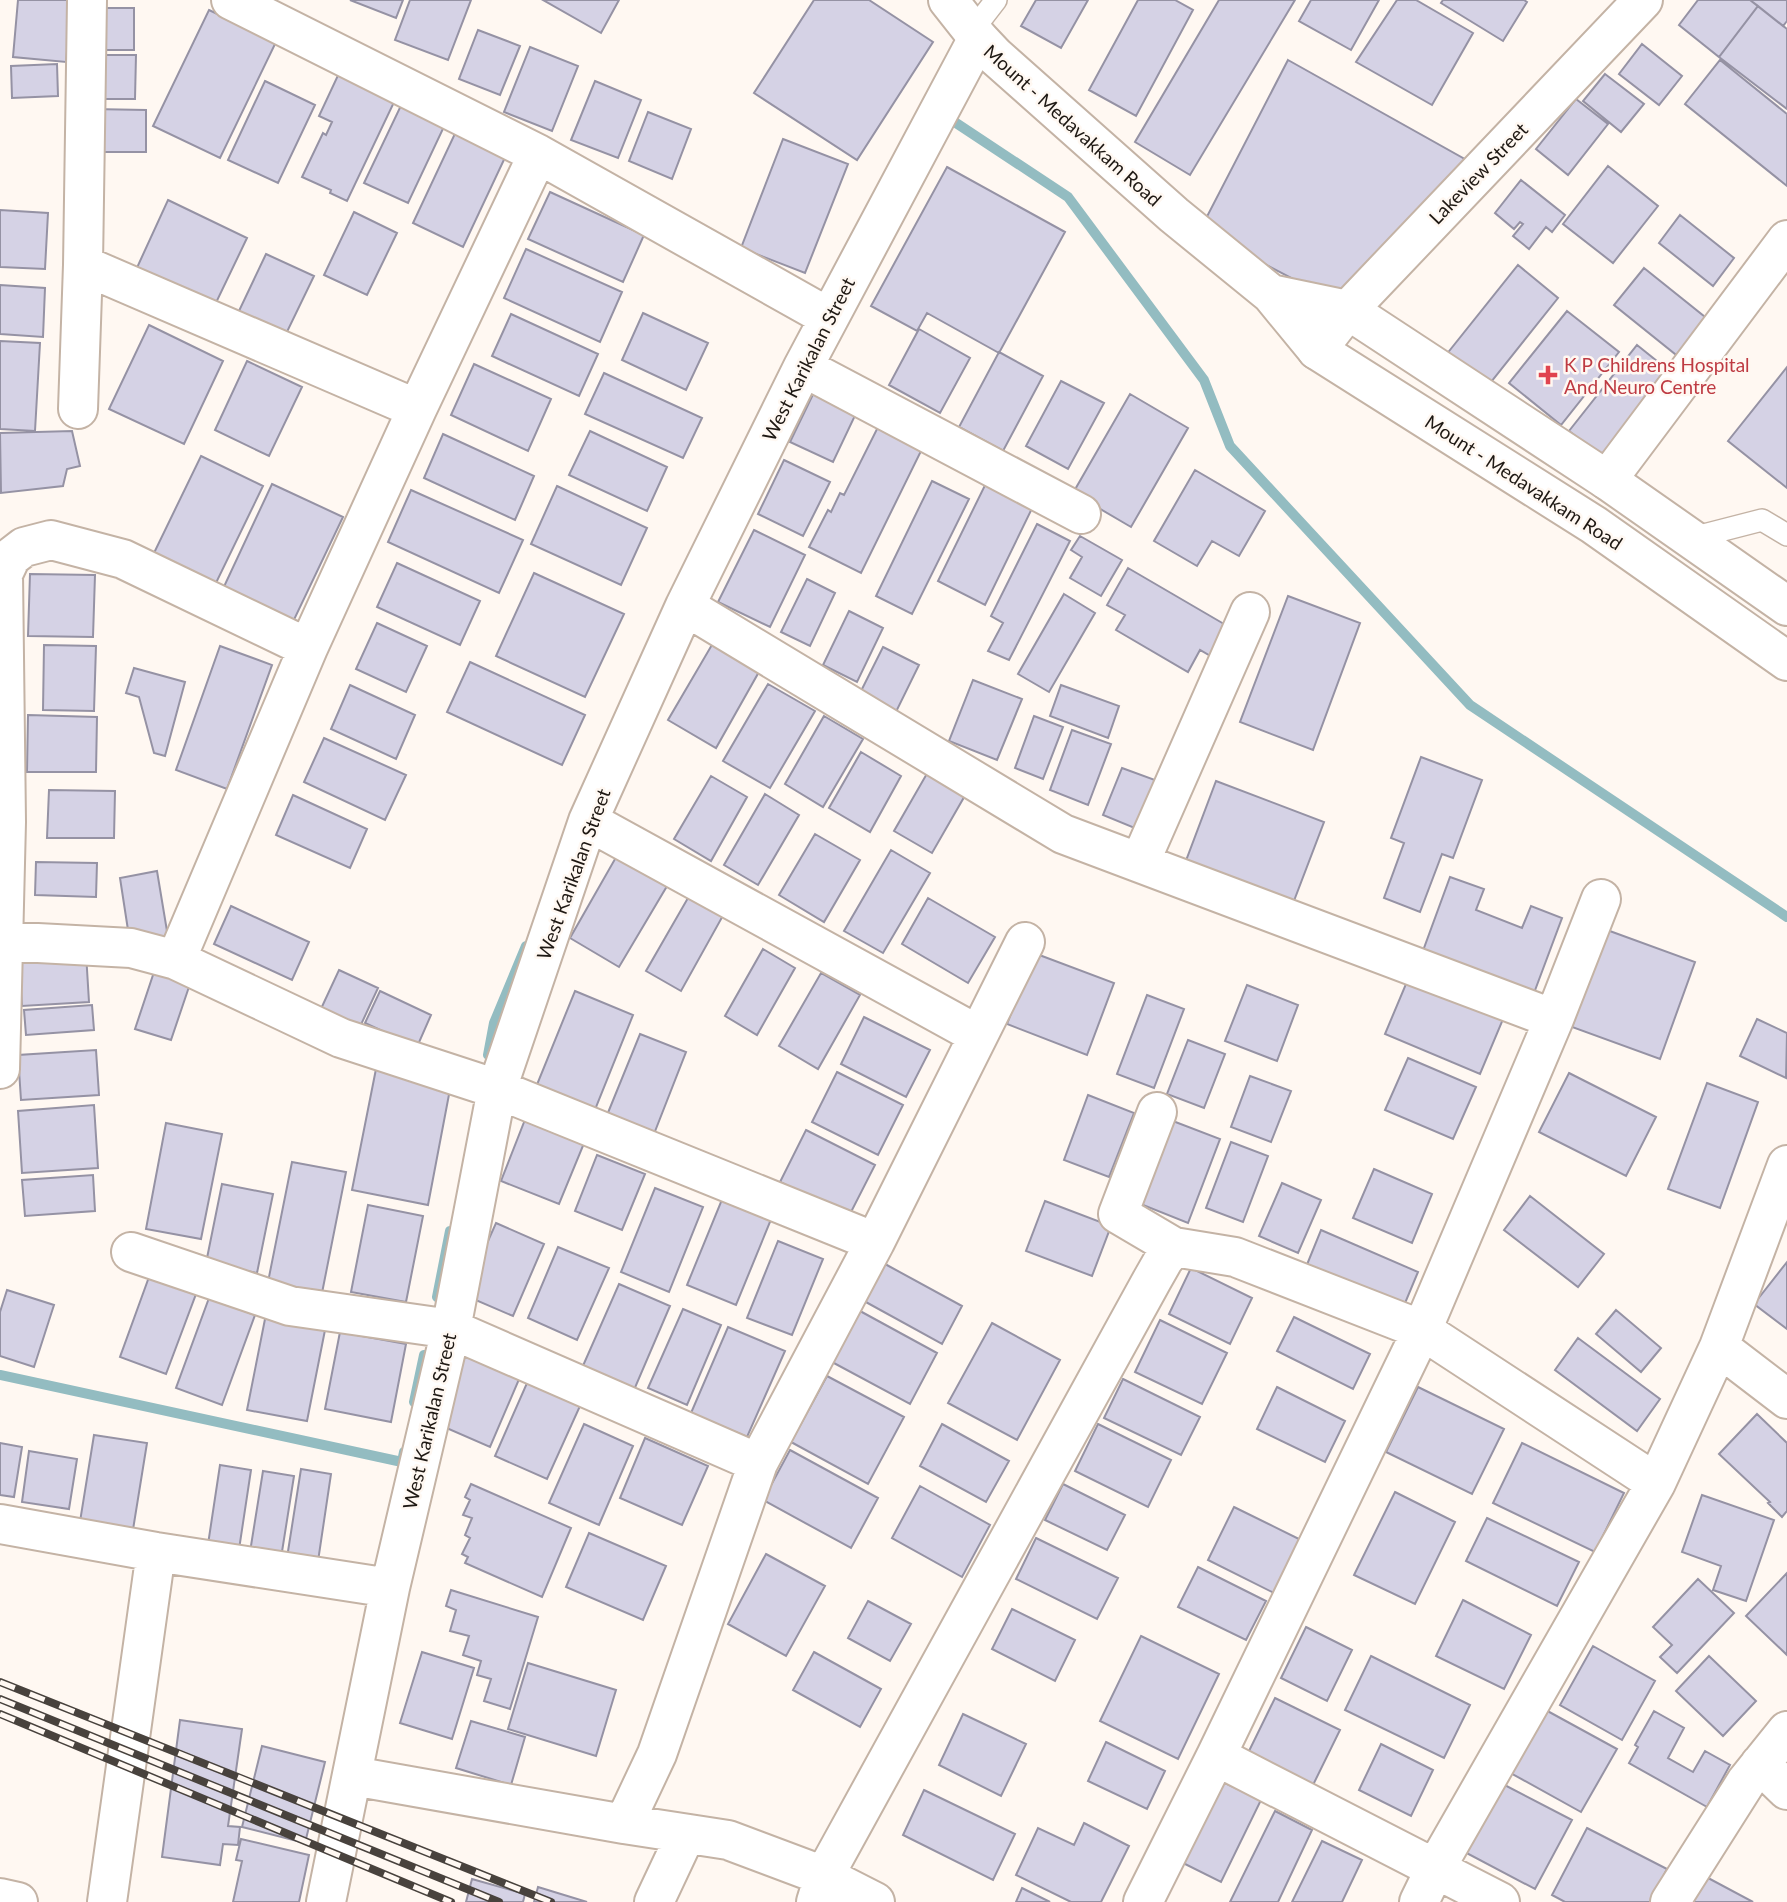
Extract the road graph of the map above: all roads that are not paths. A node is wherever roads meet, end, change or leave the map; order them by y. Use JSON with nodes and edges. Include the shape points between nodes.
{"nodes":[{"id":1,"x":86,"y":0,"type":"edge"},
{"id":2,"x":230,"y":0,"type":"edge"},
{"id":3,"x":948,"y":0,"type":"edge"},
{"id":4,"x":996,"y":0,"type":"edge"},
{"id":5,"x":1643,"y":0,"type":"edge"},
{"id":6,"x":975,"y":35,"type":"junction"},
{"id":7,"x":538,"y":155,"type":"junction"},
{"id":8,"x":1787,"y":240,"type":"edge"},
{"id":9,"x":83,"y":265,"type":"junction"},
{"id":10,"x":1271,"y":294,"type":"junction"},
{"id":11,"x":1348,"y":310,"type":"junction"},
{"id":12,"x":828,"y":317,"type":"junction"},
{"id":13,"x":1317,"y":350,"type":"junction"},
{"id":14,"x":803,"y":367,"type":"junction"},
{"id":15,"x":78,"y":409,"type":"dead end"},
{"id":16,"x":417,"y":409,"type":"junction"},
{"id":17,"x":1607,"y":480,"type":"junction"},
{"id":18,"x":1081,"y":514,"type":"dead end"},
{"id":19,"x":1787,"y":535,"type":"edge"},
{"id":20,"x":1692,"y":538,"type":"junction"},
{"id":21,"x":685,"y":606,"type":"junction"},
{"id":22,"x":1787,"y":606,"type":"edge"},
{"id":23,"x":1250,"y":612,"type":"dead end"},
{"id":24,"x":308,"y":648,"type":"junction"},
{"id":25,"x":1787,"y":661,"type":"edge"},
{"id":26,"x":589,"y":821,"type":"junction"},
{"id":27,"x":1140,"y":862,"type":"junction"},
{"id":28,"x":1601,"y":900,"type":"dead end"},
{"id":29,"x":2,"y":941,"type":"edge"},
{"id":30,"x":1025,"y":942,"type":"dead end"},
{"id":31,"x":176,"y":960,"type":"junction"},
{"id":32,"x":1554,"y":1019,"type":"junction"},
{"id":33,"x":978,"y":1035,"type":"junction"},
{"id":34,"x":0,"y":1069,"type":"edge"},
{"id":35,"x":497,"y":1089,"type":"junction"},
{"id":36,"x":1157,"y":1112,"type":"dead end"},
{"id":37,"x":1787,"y":1165,"type":"edge"},
{"id":38,"x":875,"y":1242,"type":"junction"},
{"id":39,"x":1174,"y":1247,"type":"junction"},
{"id":40,"x":131,"y":1252,"type":"dead end"},
{"id":41,"x":451,"y":1329,"type":"junction"},
{"id":42,"x":1422,"y":1330,"type":"junction"},
{"id":43,"x":1720,"y":1347,"type":"junction"},
{"id":44,"x":1787,"y":1399,"type":"edge"},
{"id":45,"x":758,"y":1463,"type":"junction"},
{"id":46,"x":1656,"y":1483,"type":"junction"},
{"id":47,"x":0,"y":1524,"type":"edge"},
{"id":48,"x":156,"y":1552,"type":"junction"},
{"id":49,"x":390,"y":1588,"type":"junction"},
{"id":50,"x":1787,"y":1731,"type":"edge"},
{"id":51,"x":1216,"y":1756,"type":"junction"},
{"id":52,"x":1760,"y":1763,"type":"junction"},
{"id":53,"x":353,"y":1776,"type":"junction"},
{"id":54,"x":1787,"y":1790,"type":"edge"},
{"id":55,"x":624,"y":1824,"type":"junction"},
{"id":56,"x":686,"y":1834,"type":"junction"},
{"id":57,"x":1427,"y":1886,"type":"edge"},
{"id":58,"x":820,"y":1889,"type":"edge"},
{"id":59,"x":0,"y":1898,"type":"edge"},
{"id":60,"x":18,"y":1902,"type":"edge"},
{"id":61,"x":107,"y":1902,"type":"edge"},
{"id":62,"x":326,"y":1902,"type":"edge"},
{"id":63,"x":653,"y":1902,"type":"edge"},
{"id":64,"x":874,"y":1902,"type":"edge"},
{"id":65,"x":1143,"y":1902,"type":"edge"},
{"id":66,"x":1500,"y":1902,"type":"edge"},
{"id":67,"x":1670,"y":1902,"type":"edge"}],
"edges":[{"from":1,"to":9,"type":"street"},
{"from":2,"to":7,"type":"street"},
{"from":3,"to":6,"type":"street","name":"Mount - Medavakkam Road"},
{"from":4,"to":6,"type":"lane"},
{"from":5,"to":11,"type":"street","name":"Lakeview Street"},
{"from":6,"to":10,"type":"street","name":"Mount - Medavakkam Road","via":[[1174,215]]},
{"from":6,"to":12,"type":"street","name":"West Karikalan Street"},
{"from":7,"to":12,"type":"street"},
{"from":7,"to":16,"type":"street"},
{"from":8,"to":17,"type":"street"},
{"from":9,"to":15,"type":"street"},
{"from":9,"to":16,"type":"street"},
{"from":10,"to":11,"type":"street","name":"Mount - Medavakkam Road"},
{"from":10,"to":13,"type":"street","name":"Mount - Medavakkam Road"},
{"from":11,"to":13,"type":"street","name":"Lakeview Street"},
{"from":11,"to":17,"type":"street","name":"Mount - Medavakkam Road"},
{"from":12,"to":14,"type":"street","name":"West Karikalan Street"},
{"from":13,"to":25,"type":"street","name":"Mount - Medavakkam Road","via":[[1594,524]]},
{"from":14,"to":18,"type":"street"},
{"from":14,"to":21,"type":"street","name":"West Karikalan Street"},
{"from":16,"to":24,"type":"street"},
{"from":17,"to":20,"type":"street","name":"Mount - Medavakkam Road"},
{"from":19,"to":20,"type":"lane","via":[[1762,520]]},
{"from":20,"to":22,"type":"street","name":"Mount - Medavakkam Road"},
{"from":21,"to":26,"type":"street","name":"West Karikalan Street"},
{"from":21,"to":27,"type":"street","via":[[1063,834]]},
{"from":23,"to":27,"type":"street"},
{"from":24,"to":29,"type":"street","via":[[123,559],[51,540],[24,547],[11,557],[3,574],[6,809]]},
{"from":24,"to":31,"type":"street"},
{"from":26,"to":33,"type":"street"},
{"from":26,"to":35,"type":"street","name":"West Karikalan Street"},
{"from":27,"to":32,"type":"street"},
{"from":28,"to":32,"type":"street"},
{"from":29,"to":31,"type":"street","via":[[131,948]]},
{"from":29,"to":34,"type":"street"},
{"from":30,"to":33,"type":"street"},
{"from":31,"to":35,"type":"street","via":[[341,1038]]},
{"from":32,"to":42,"type":"street"},
{"from":33,"to":38,"type":"street"},
{"from":35,"to":38,"type":"street"},
{"from":35,"to":41,"type":"street","name":"West Karikalan Street"},
{"from":36,"to":39,"type":"street","via":[[1118,1214]]},
{"from":37,"to":43,"type":"street"},
{"from":38,"to":45,"type":"street"},
{"from":39,"to":42,"type":"street","via":[[1235,1257]]},
{"from":39,"to":58,"type":"street"},
{"from":40,"to":41,"type":"street","via":[[290,1306]]},
{"from":41,"to":45,"type":"street"},
{"from":41,"to":49,"type":"street","name":"West Karikalan Street"},
{"from":42,"to":46,"type":"street"},
{"from":42,"to":51,"type":"street"},
{"from":43,"to":44,"type":"street"},
{"from":43,"to":46,"type":"street"},
{"from":45,"to":55,"type":"street","via":[[657,1754]]},
{"from":46,"to":57,"type":"street"},
{"from":47,"to":48,"type":"street"},
{"from":48,"to":49,"type":"street"},
{"from":48,"to":61,"type":"street"},
{"from":49,"to":53,"type":"street","name":"West Karikalan Street"},
{"from":50,"to":52,"type":"street"},
{"from":51,"to":57,"type":"street"},
{"from":51,"to":65,"type":"street"},
{"from":52,"to":54,"type":"street"},
{"from":52,"to":67,"type":"street"},
{"from":53,"to":55,"type":"street"},
{"from":53,"to":62,"type":"street","name":"West Karikalan Street"},
{"from":55,"to":56,"type":"street"},
{"from":56,"to":58,"type":"street","via":[[729,1840]]},
{"from":56,"to":63,"type":"street"},
{"from":57,"to":66,"type":"street"},
{"from":58,"to":64,"type":"street"},
{"from":59,"to":60,"type":"street"}]}
